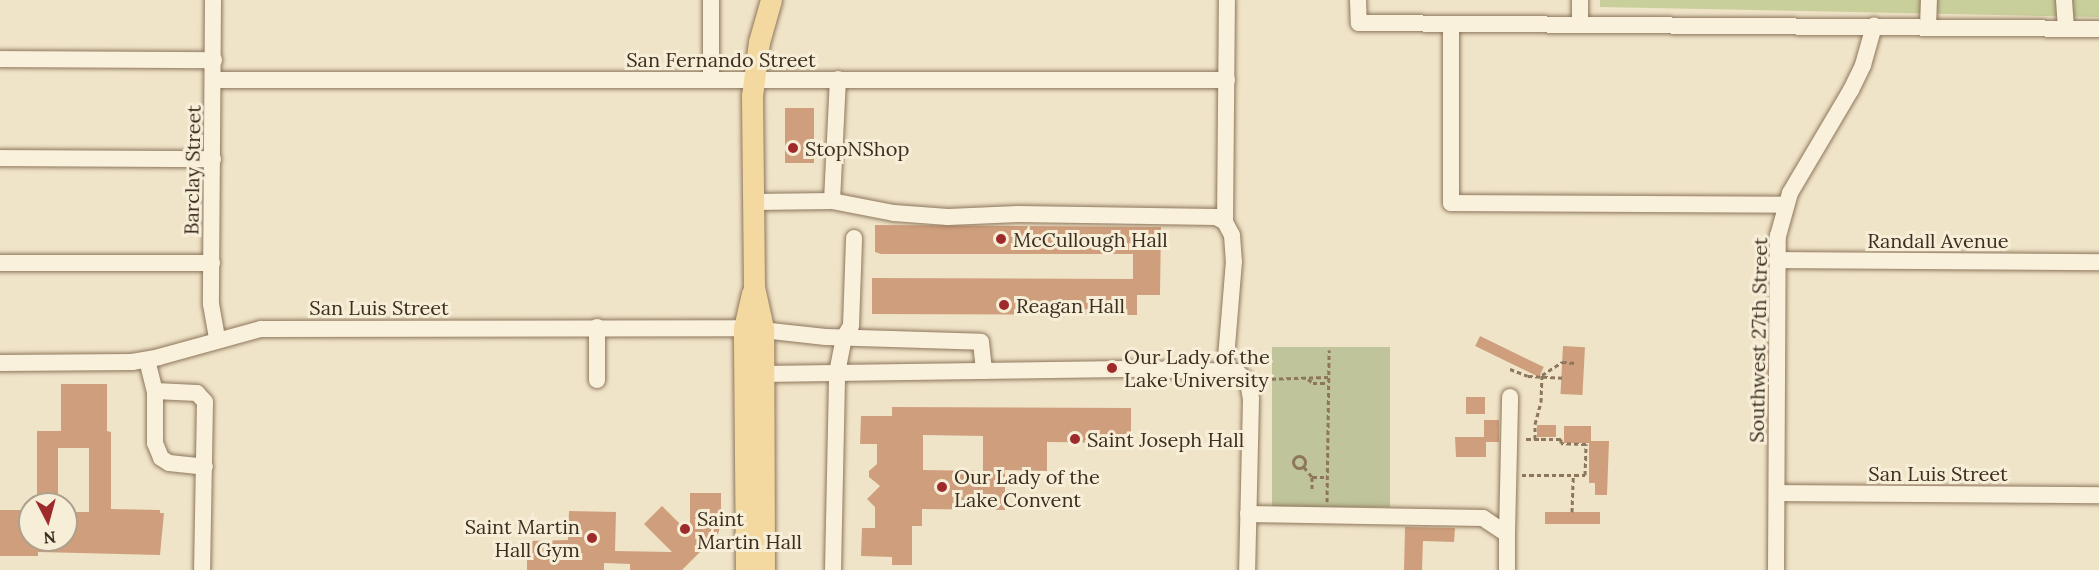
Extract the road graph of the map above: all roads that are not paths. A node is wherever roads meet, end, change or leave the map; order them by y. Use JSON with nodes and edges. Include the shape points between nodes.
{"nodes":[{"id":1,"x":213,"y":0,"type":"edge"},
{"id":2,"x":711,"y":0,"type":"edge"},
{"id":3,"x":771,"y":0,"type":"edge"},
{"id":4,"x":1227,"y":0,"type":"edge"},
{"id":5,"x":1358,"y":0,"type":"edge"},
{"id":6,"x":1580,"y":0,"type":"edge"},
{"id":7,"x":1929,"y":0,"type":"edge"},
{"id":8,"x":2064,"y":0,"type":"edge"},
{"id":9,"x":1451,"y":24,"type":"junction"},
{"id":10,"x":1580,"y":25,"type":"junction"},
{"id":11,"x":1874,"y":26,"type":"junction"},
{"id":12,"x":1928,"y":27,"type":"junction"},
{"id":13,"x":2066,"y":28,"type":"junction"},
{"id":14,"x":2099,"y":29,"type":"edge"},
{"id":15,"x":0,"y":59,"type":"edge"},
{"id":16,"x":214,"y":60,"type":"junction"},
{"id":17,"x":214,"y":80,"type":"junction"},
{"id":18,"x":711,"y":80,"type":"junction"},
{"id":19,"x":753,"y":80,"type":"junction"},
{"id":20,"x":838,"y":80,"type":"junction"},
{"id":21,"x":1227,"y":80,"type":"junction"},
{"id":22,"x":0,"y":158,"type":"edge"},
{"id":23,"x":213,"y":159,"type":"junction"},
{"id":24,"x":832,"y":201,"type":"junction"},
{"id":25,"x":753,"y":202,"type":"junction"},
{"id":26,"x":1785,"y":204,"type":"junction"},
{"id":27,"x":1225,"y":216,"type":"junction"},
{"id":28,"x":854,"y":238,"type":"dead end"},
{"id":29,"x":1777,"y":260,"type":"junction"},
{"id":30,"x":2099,"y":262,"type":"edge"},
{"id":31,"x":0,"y":263,"type":"edge"},
{"id":32,"x":212,"y":263,"type":"junction"},
{"id":33,"x":597,"y":327,"type":"junction"},
{"id":34,"x":753,"y":328,"type":"junction"},
{"id":35,"x":844,"y":337,"type":"junction"},
{"id":36,"x":217,"y":339,"type":"junction"},
{"id":37,"x":147,"y":360,"type":"junction"},
{"id":38,"x":0,"y":363,"type":"edge"},
{"id":39,"x":1225,"y":370,"type":"junction"},
{"id":40,"x":984,"y":371,"type":"junction"},
{"id":41,"x":837,"y":373,"type":"junction"},
{"id":42,"x":762,"y":374,"type":"junction"},
{"id":43,"x":597,"y":380,"type":"dead end"},
{"id":44,"x":155,"y":391,"type":"junction"},
{"id":45,"x":1510,"y":397,"type":"dead end"},
{"id":46,"x":205,"y":466,"type":"junction"},
{"id":47,"x":1777,"y":493,"type":"junction"},
{"id":48,"x":2099,"y":495,"type":"edge"},
{"id":49,"x":1248,"y":514,"type":"junction"},
{"id":50,"x":1507,"y":534,"type":"junction"},
{"id":51,"x":202,"y":570,"type":"edge"},
{"id":52,"x":746,"y":570,"type":"edge"},
{"id":53,"x":764,"y":570,"type":"edge"},
{"id":54,"x":833,"y":570,"type":"edge"},
{"id":55,"x":1247,"y":570,"type":"edge"},
{"id":56,"x":1507,"y":570,"type":"edge"},
{"id":57,"x":1776,"y":570,"type":"edge"}],
"edges":[{"from":1,"to":16,"type":"street","name":"Barclay Street"},
{"from":2,"to":18,"type":"street"},
{"from":3,"to":19,"type":"main road"},
{"from":4,"to":21,"type":"street"},
{"from":5,"to":9,"type":"street","via":[[1359,23]]},
{"from":6,"to":10,"type":"street"},
{"from":7,"to":12,"type":"street"},
{"from":8,"to":13,"type":"street"},
{"from":9,"to":10,"type":"street"},
{"from":9,"to":26,"type":"street","via":[[1451,203]]},
{"from":10,"to":11,"type":"street"},
{"from":11,"to":12,"type":"street"},
{"from":11,"to":26,"type":"street","name":"Southwest 27th Street","via":[[1851,90],[1798,175]]},
{"from":12,"to":13,"type":"street"},
{"from":13,"to":14,"type":"street"},
{"from":15,"to":16,"type":"street"},
{"from":16,"to":17,"type":"street","name":"Barclay Street"},
{"from":17,"to":18,"type":"street","name":"San Fernando Street"},
{"from":17,"to":23,"type":"street","name":"Barclay Street"},
{"from":18,"to":19,"type":"street","name":"San Fernando Street"},
{"from":19,"to":20,"type":"street","name":"San Fernando Street"},
{"from":19,"to":25,"type":"main road"},
{"from":20,"to":21,"type":"street","name":"San Fernando Street"},
{"from":20,"to":24,"type":"street"},
{"from":21,"to":27,"type":"street"},
{"from":22,"to":23,"type":"street"},
{"from":23,"to":32,"type":"street","name":"Barclay Street"},
{"from":24,"to":25,"type":"street"},
{"from":24,"to":27,"type":"street","via":[[894,213],[948,217]]},
{"from":25,"to":34,"type":"main road"},
{"from":26,"to":29,"type":"street","name":"Southwest 27th Street"},
{"from":27,"to":39,"type":"street","via":[[1232,235],[1234,261]]},
{"from":28,"to":35,"type":"street","via":[[851,326]]},
{"from":29,"to":30,"type":"street","name":"Randall Avenue"},
{"from":29,"to":47,"type":"street","name":"Southwest 27th Street"},
{"from":31,"to":32,"type":"street"},
{"from":32,"to":36,"type":"street","name":"Barclay Street","via":[[211,304]]},
{"from":33,"to":34,"type":"street","name":"San Luis Street"},
{"from":33,"to":36,"type":"street","name":"San Luis Street","via":[[261,328]]},
{"from":33,"to":43,"type":"street"},
{"from":34,"to":35,"type":"street","name":"San Luis Street"},
{"from":34,"to":42,"type":"main road"},
{"from":34,"to":52,"type":"main road"},
{"from":35,"to":40,"type":"street","name":"San Luis Street","via":[[981,342]]},
{"from":35,"to":41,"type":"street"},
{"from":36,"to":37,"type":"street","name":"San Luis Street"},
{"from":37,"to":38,"type":"street","name":"San Luis Street"},
{"from":37,"to":44,"type":"street"},
{"from":39,"to":40,"type":"street"},
{"from":39,"to":49,"type":"street","via":[[1237,372],[1248,382],[1251,399]]},
{"from":40,"to":41,"type":"street"},
{"from":41,"to":42,"type":"street"},
{"from":41,"to":54,"type":"street"},
{"from":42,"to":53,"type":"main road"},
{"from":44,"to":46,"type":"street","via":[[154,443],[161,458],[169,463]]},
{"from":44,"to":46,"type":"street","via":[[197,393],[206,402]]},
{"from":45,"to":50,"type":"street"},
{"from":46,"to":51,"type":"street"},
{"from":47,"to":48,"type":"street","name":"San Luis Street"},
{"from":47,"to":57,"type":"street","name":"Southwest 27th Street"},
{"from":49,"to":50,"type":"street","via":[[1483,518]]},
{"from":49,"to":55,"type":"street"},
{"from":50,"to":56,"type":"street"}]}
